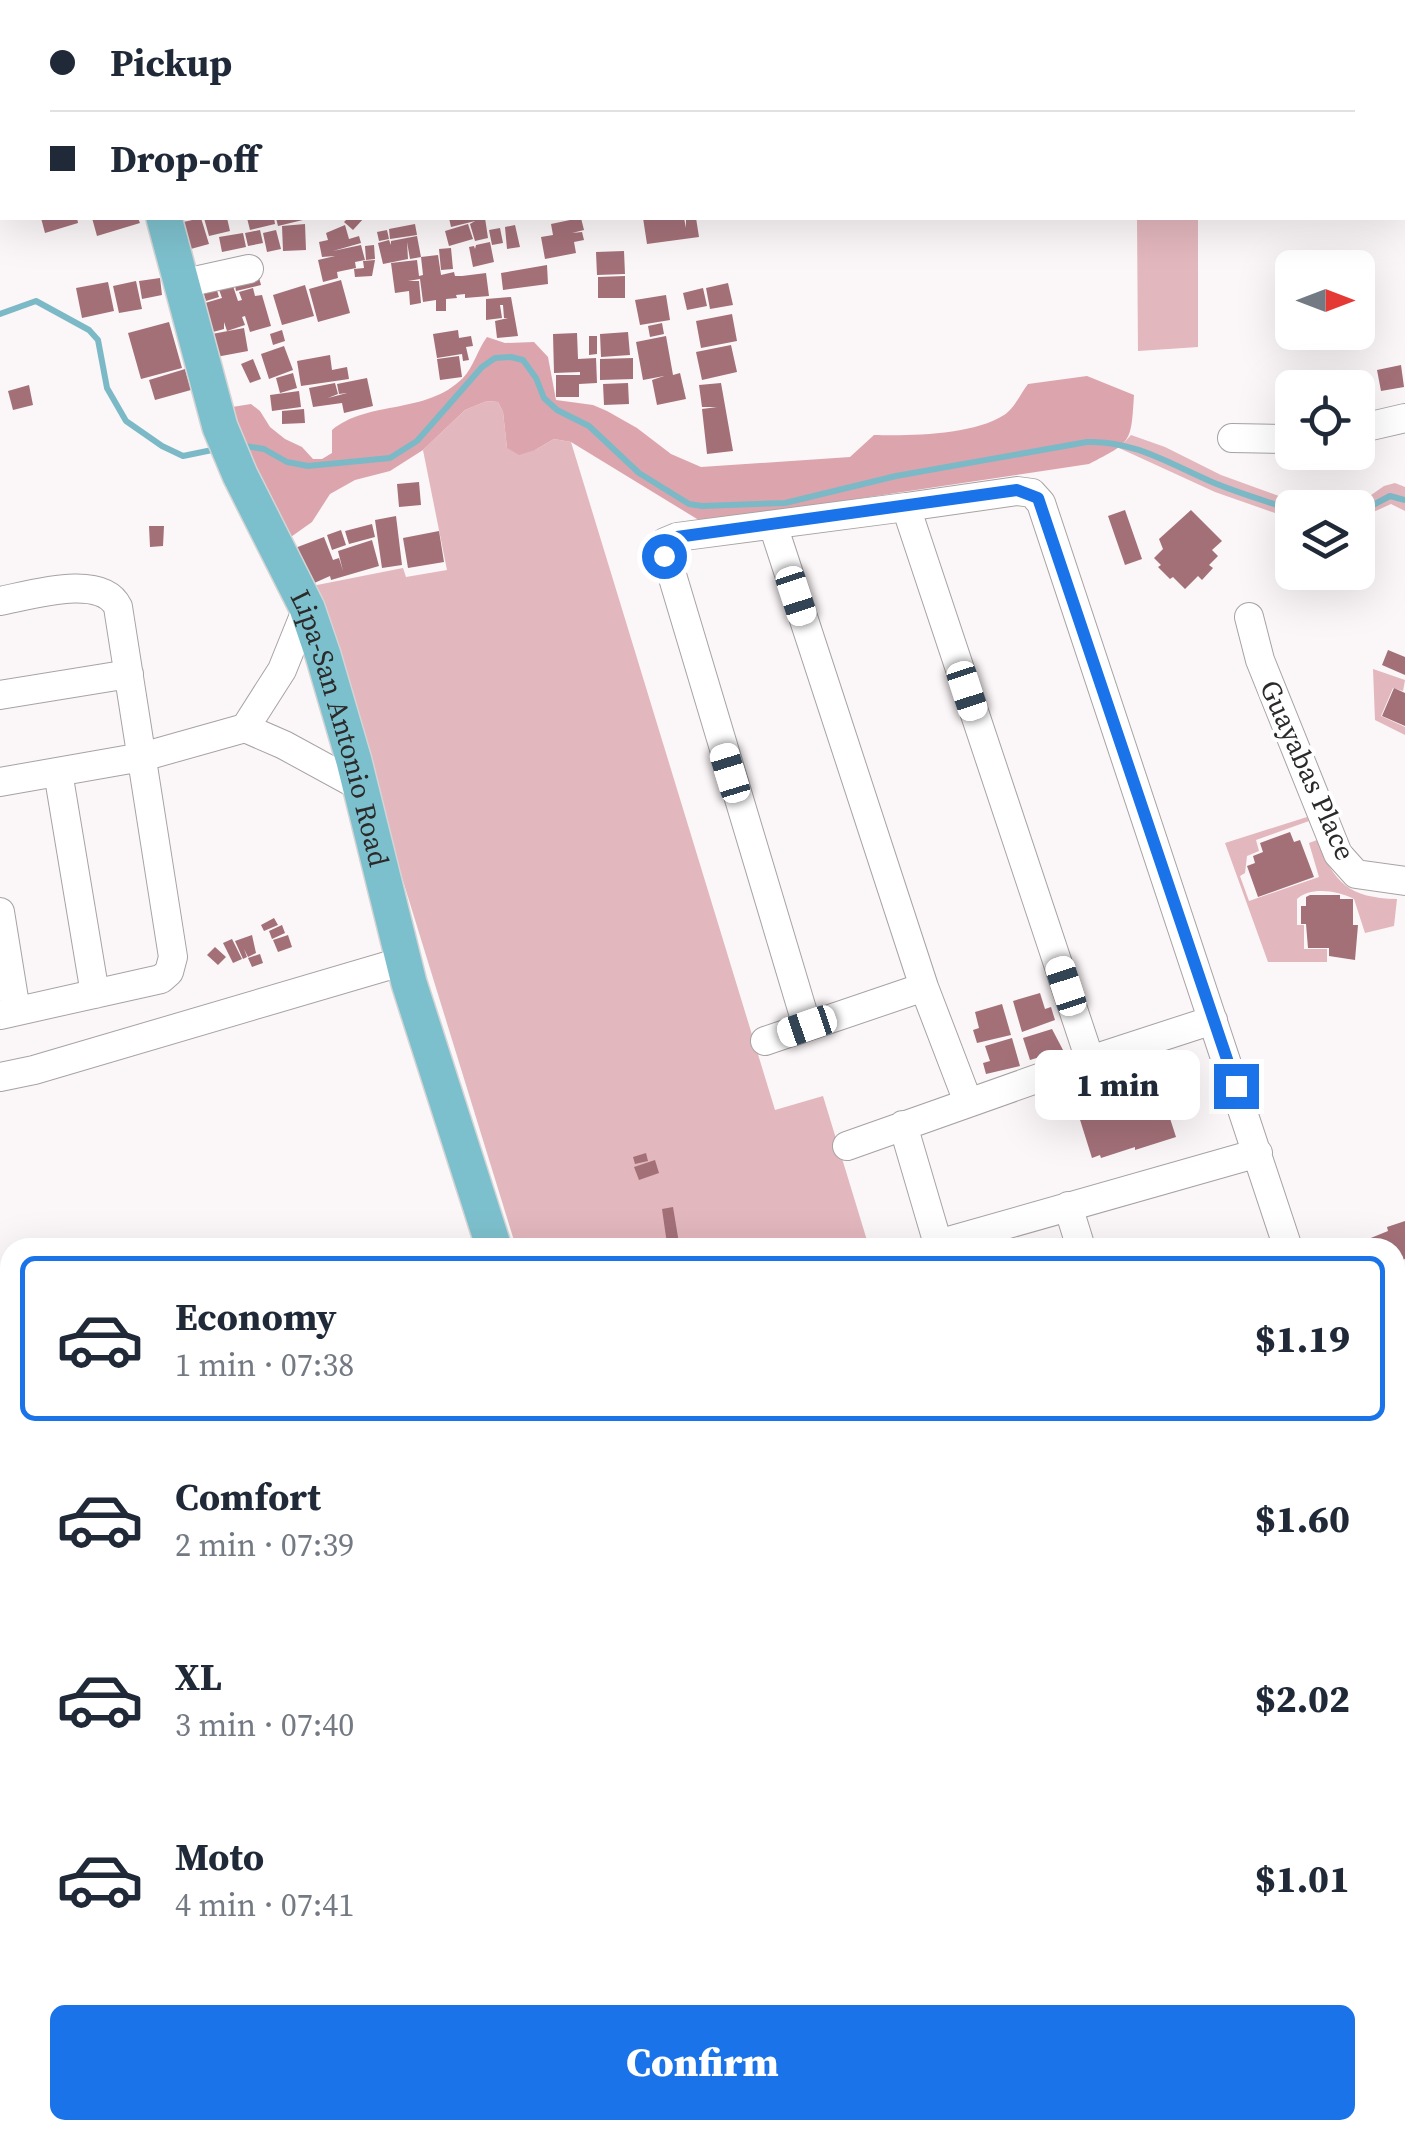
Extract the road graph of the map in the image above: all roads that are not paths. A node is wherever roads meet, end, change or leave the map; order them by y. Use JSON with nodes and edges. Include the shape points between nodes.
{"nodes":[{"id":1,"x":165,"y":220,"type":"edge"},
{"id":2,"x":248,"y":268,"type":"dead end"},
{"id":3,"x":181,"y":284,"type":"junction"},
{"id":4,"x":1405,"y":418,"type":"edge"},
{"id":5,"x":1375,"y":426,"type":"edge"},
{"id":6,"x":1232,"y":438,"type":"dead end"},
{"id":7,"x":1275,"y":439,"type":"edge"},
{"id":8,"x":906,"y":507,"type":"junction"},
{"id":9,"x":773,"y":525,"type":"junction"},
{"id":10,"x":0,"y":600,"type":"edge"},
{"id":11,"x":307,"y":608,"type":"junction"},
{"id":12,"x":1249,"y":617,"type":"dead end"},
{"id":13,"x":128,"y":674,"type":"junction"},
{"id":14,"x":0,"y":696,"type":"edge"},
{"id":15,"x":244,"y":728,"type":"junction"},
{"id":16,"x":142,"y":757,"type":"junction"},
{"id":17,"x":58,"y":772,"type":"junction"},
{"id":18,"x":0,"y":782,"type":"edge"},
{"id":19,"x":361,"y":787,"type":"junction"},
{"id":20,"x":1405,"y":881,"type":"edge"},
{"id":21,"x":0,"y":912,"type":"edge"},
{"id":22,"x":404,"y":961,"type":"junction"},
{"id":23,"x":924,"y":988,"type":"junction"},
{"id":24,"x":96,"y":994,"type":"junction"},
{"id":25,"x":8,"y":1013,"type":"edge"},
{"id":26,"x":1213,"y":1020,"type":"junction"},
{"id":27,"x":807,"y":1026,"type":"junction"},
{"id":28,"x":765,"y":1041,"type":"dead end"},
{"id":29,"x":1090,"y":1060,"type":"junction"},
{"id":30,"x":0,"y":1077,"type":"edge"},
{"id":31,"x":968,"y":1102,"type":"junction"},
{"id":32,"x":903,"y":1125,"type":"junction"},
{"id":33,"x":847,"y":1146,"type":"dead end"},
{"id":34,"x":1258,"y":1153,"type":"junction"},
{"id":35,"x":1068,"y":1206,"type":"junction"},
{"id":36,"x":491,"y":1238,"type":"edge"},
{"id":37,"x":936,"y":1238,"type":"edge"},
{"id":38,"x":964,"y":1238,"type":"edge"},
{"id":39,"x":1078,"y":1238,"type":"edge"},
{"id":40,"x":1285,"y":1238,"type":"edge"}],
"edges":[{"from":1,"to":3,"type":"main road","name":"Lipa-San Antonio Road"},
{"from":2,"to":3,"type":"street"},
{"from":3,"to":11,"type":"main road","name":"Lipa-San Antonio Road","via":[[220,427]]},
{"from":4,"to":5,"type":"street"},
{"from":6,"to":7,"type":"street"},
{"from":8,"to":9,"type":"street"},
{"from":8,"to":26,"type":"street","via":[[1017,490],[1041,502]]},
{"from":8,"to":29,"type":"street"},
{"from":9,"to":23,"type":"street"},
{"from":9,"to":27,"type":"street","via":[[677,537],[664,548]]},
{"from":10,"to":13,"type":"street","via":[[81,588],[113,596]]},
{"from":11,"to":15,"type":"street","via":[[282,670]]},
{"from":11,"to":19,"type":"main road","name":"Lipa-San Antonio Road"},
{"from":12,"to":20,"type":"street","name":"Guayabas Place","via":[[1338,854],[1356,874]]},
{"from":13,"to":14,"type":"street"},
{"from":13,"to":16,"type":"street"},
{"from":15,"to":16,"type":"street"},
{"from":15,"to":19,"type":"street"},
{"from":16,"to":17,"type":"street"},
{"from":16,"to":24,"type":"street","via":[[173,957],[160,979]]},
{"from":17,"to":18,"type":"street"},
{"from":17,"to":24,"type":"street"},
{"from":19,"to":22,"type":"main road","name":"Lipa-San Antonio Road"},
{"from":21,"to":25,"type":"street"},
{"from":22,"to":30,"type":"street"},
{"from":22,"to":36,"type":"main road","name":"Lipa-San Antonio Road"},
{"from":23,"to":27,"type":"street"},
{"from":23,"to":31,"type":"street"},
{"from":24,"to":25,"type":"street"},
{"from":26,"to":29,"type":"street"},
{"from":26,"to":34,"type":"street"},
{"from":27,"to":28,"type":"street"},
{"from":29,"to":31,"type":"street"},
{"from":31,"to":32,"type":"street"},
{"from":32,"to":33,"type":"street"},
{"from":32,"to":37,"type":"street"},
{"from":34,"to":35,"type":"street"},
{"from":34,"to":40,"type":"street"},
{"from":35,"to":38,"type":"street"},
{"from":35,"to":39,"type":"street"}]}
